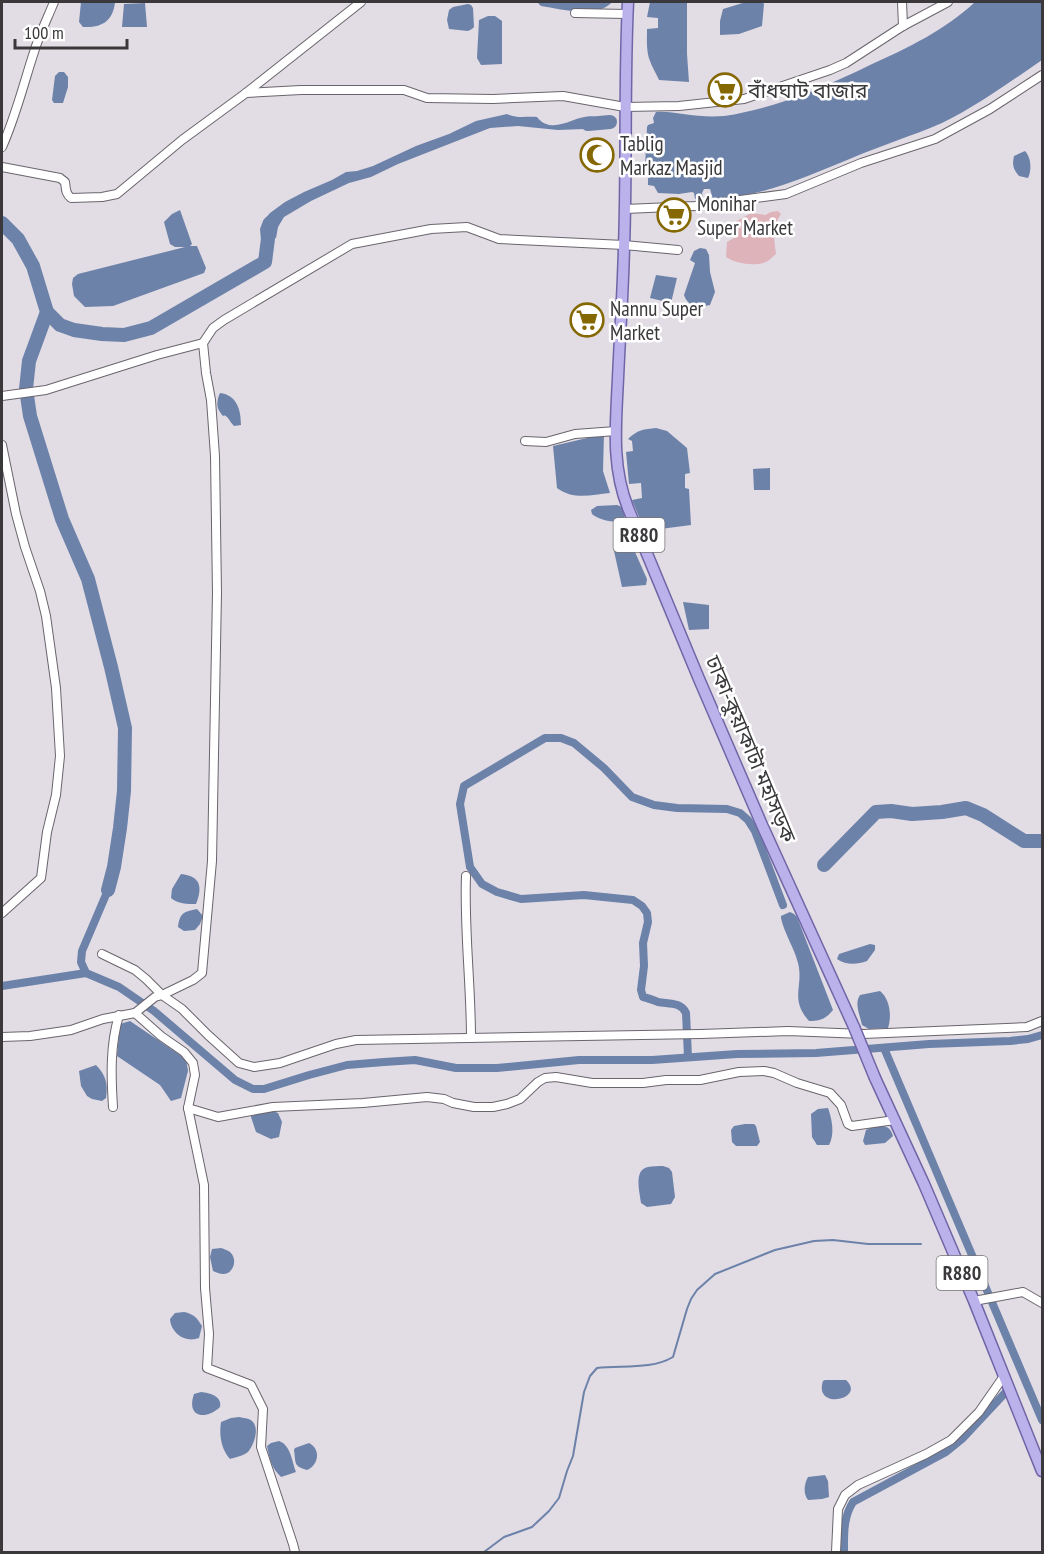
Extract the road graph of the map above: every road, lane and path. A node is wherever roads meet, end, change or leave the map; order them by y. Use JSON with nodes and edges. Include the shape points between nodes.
{"nodes":[{"id":1,"x":54,"y":2,"type":"edge"},
{"id":2,"x":361,"y":2,"type":"edge"},
{"id":3,"x":628,"y":2,"type":"edge"},
{"id":4,"x":902,"y":2,"type":"edge"},
{"id":5,"x":948,"y":2,"type":"edge"},
{"id":6,"x":575,"y":13,"type":"dead end"},
{"id":7,"x":627,"y":14,"type":"junction"},
{"id":8,"x":903,"y":26,"type":"junction"},
{"id":9,"x":1042,"y":75,"type":"edge"},
{"id":10,"x":246,"y":93,"type":"junction"},
{"id":11,"x":625,"y":107,"type":"junction"},
{"id":12,"x":2,"y":147,"type":"edge"},
{"id":13,"x":2,"y":167,"type":"edge"},
{"id":14,"x":625,"y":209,"type":"junction"},
{"id":15,"x":624,"y":245,"type":"junction"},
{"id":16,"x":678,"y":250,"type":"dead end"},
{"id":17,"x":203,"y":343,"type":"junction"},
{"id":18,"x":5,"y":396,"type":"edge"},
{"id":19,"x":616,"y":431,"type":"junction"},
{"id":20,"x":525,"y":441,"type":"dead end"},
{"id":21,"x":2,"y":445,"type":"edge"},
{"id":22,"x":466,"y":876,"type":"dead end"},
{"id":23,"x":2,"y":913,"type":"edge"},
{"id":24,"x":102,"y":954,"type":"dead end"},
{"id":25,"x":159,"y":996,"type":"junction"},
{"id":26,"x":135,"y":1013,"type":"junction"},
{"id":27,"x":119,"y":1015,"type":"junction"},
{"id":28,"x":1042,"y":1021,"type":"edge"},
{"id":29,"x":2,"y":1037,"type":"edge"},
{"id":30,"x":471,"y":1038,"type":"junction"},
{"id":31,"x":113,"y":1107,"type":"dead end"},
{"id":32,"x":188,"y":1108,"type":"junction"},
{"id":33,"x":895,"y":1120,"type":"junction"},
{"id":34,"x":974,"y":1301,"type":"junction"},
{"id":35,"x":1042,"y":1303,"type":"edge"},
{"id":36,"x":1004,"y":1376,"type":"junction"},
{"id":37,"x":1042,"y":1471,"type":"edge"},
{"id":38,"x":295,"y":1552,"type":"edge"},
{"id":39,"x":836,"y":1552,"type":"edge"}],
"edges":[{"from":1,"to":12,"type":"street"},
{"from":2,"to":10,"type":"street"},
{"from":3,"to":7,"type":"main road","name":"ঢাকা-কুয়াকাটা মহাসড়ক","number":"R880"},
{"from":4,"to":8,"type":"street"},
{"from":5,"to":8,"type":"street"},
{"from":6,"to":7,"type":"street"},
{"from":7,"to":11,"type":"main road","name":"ঢাকা-কুয়াকাটা মহাসড়ক","number":"R880"},
{"from":8,"to":11,"type":"street","via":[[846,63],[744,99]]},
{"from":9,"to":14,"type":"street","via":[[935,138],[861,162],[786,194],[695,206]]},
{"from":10,"to":11,"type":"street","via":[[404,90],[427,98],[563,96]]},
{"from":10,"to":13,"type":"street","via":[[112,196],[71,198],[60,178]]},
{"from":11,"to":14,"type":"main road","name":"ঢাকা-কুয়াকাটা মহাসড়ক","number":"R880"},
{"from":14,"to":15,"type":"main road","name":"ঢাকা-কুয়াকাটা মহাসড়ক","number":"R880"},
{"from":15,"to":16,"type":"street"},
{"from":15,"to":17,"type":"street","via":[[499,239],[467,227],[431,229],[352,244],[224,320]]},
{"from":15,"to":19,"type":"main road","name":"ঢাকা-কুয়াকাটা মহাসড়ক","number":"R880"},
{"from":17,"to":18,"type":"street","via":[[46,390]]},
{"from":17,"to":25,"type":"street","via":[[211,400],[216,501],[212,861],[202,973]]},
{"from":19,"to":20,"type":"street","via":[[575,434],[546,442]]},
{"from":19,"to":33,"type":"main road","name":"ঢাকা-কুয়াকাটা মহাসড়ক","number":"R880","bridge":true,"via":[[622,494],[762,825]]},
{"from":21,"to":23,"type":"street","via":[[16,514],[46,616],[60,756],[41,878]]},
{"from":22,"to":30,"type":"street"},
{"from":24,"to":25,"type":"street","via":[[135,970]]},
{"from":25,"to":26,"type":"street"},
{"from":25,"to":30,"type":"street","via":[[182,1009],[239,1063],[254,1067],[356,1041]]},
{"from":26,"to":27,"type":"street"},
{"from":26,"to":32,"type":"street","via":[[193,1063],[195,1075]]},
{"from":27,"to":29,"type":"street","via":[[71,1030]]},
{"from":27,"to":31,"type":"street","via":[[112,1058]]},
{"from":28,"to":30,"type":"street","via":[[1027,1027],[863,1034],[788,1031]]},
{"from":32,"to":33,"type":"street","via":[[218,1116],[273,1107],[427,1097],[493,1107],[513,1101],[545,1078],[643,1083],[764,1071],[831,1093],[852,1126]]},
{"from":32,"to":38,"type":"street","via":[[204,1185],[207,1368],[251,1385],[263,1409],[261,1447]]},
{"from":33,"to":34,"type":"main road","name":"ঢাকা-কুয়াকাটা মহাসড়ক","number":"R880"},
{"from":34,"to":35,"type":"street","via":[[1023,1292]]},
{"from":34,"to":36,"type":"main road","name":"ঢাকা-কুয়াকাটা মহাসড়ক","number":"R880"},
{"from":36,"to":37,"type":"main road","name":"ঢাকা-কুয়াকাটা মহাসড়ক","number":"R880"},
{"from":36,"to":39,"type":"street","via":[[979,1412],[951,1440],[845,1495],[838,1509]]}]}
